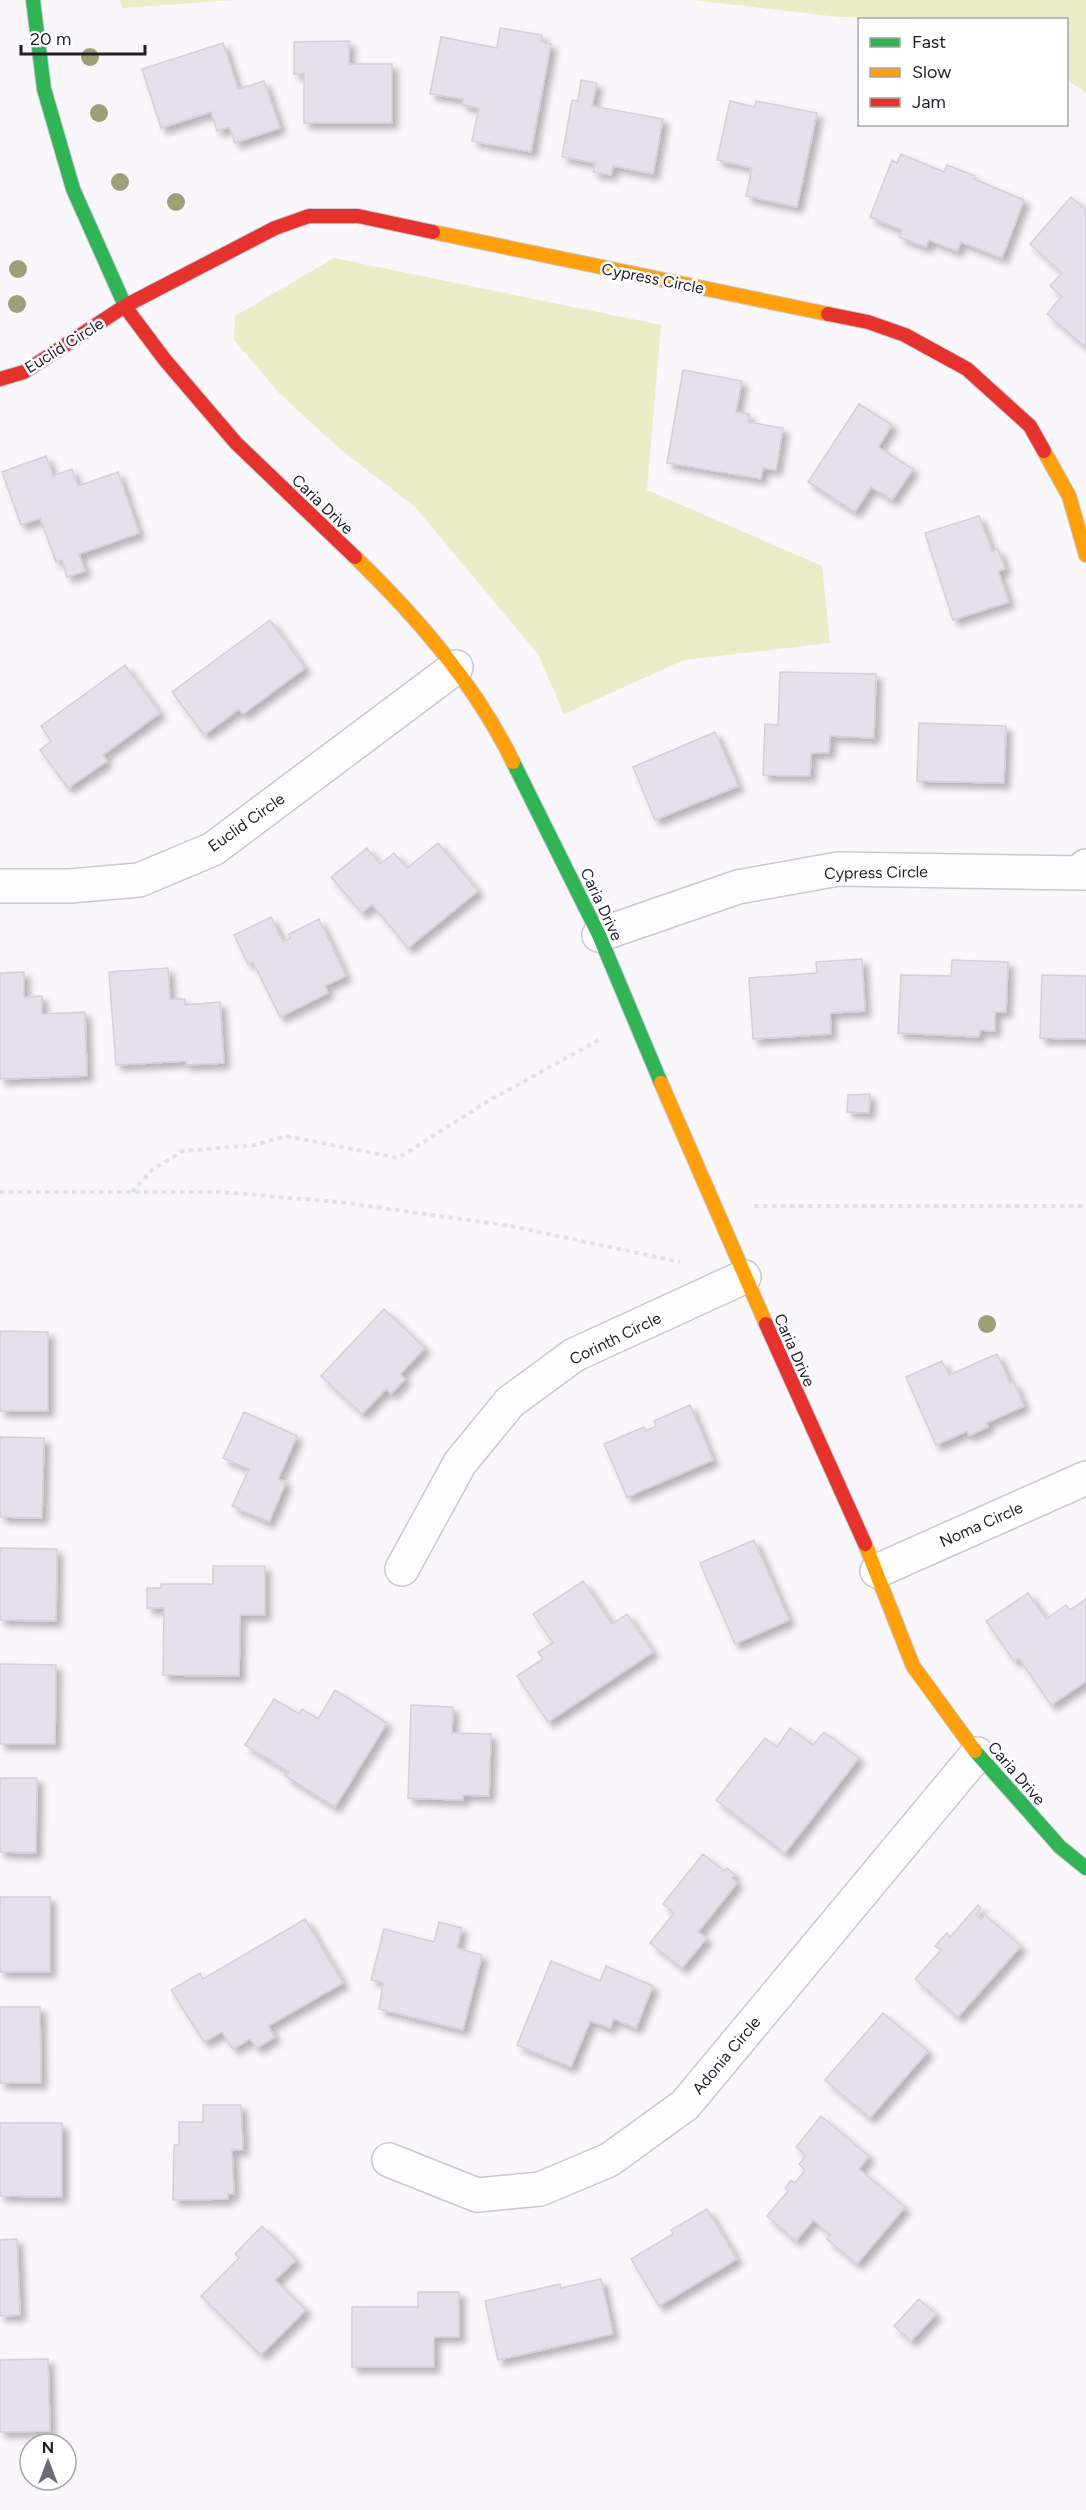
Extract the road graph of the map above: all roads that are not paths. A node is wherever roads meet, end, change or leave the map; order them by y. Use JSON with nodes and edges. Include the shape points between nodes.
{"nodes":[{"id":1,"x":33,"y":0,"type":"edge"},
{"id":2,"x":125,"y":306,"type":"junction"},
{"id":3,"x":0,"y":379,"type":"edge"},
{"id":4,"x":1086,"y":555,"type":"edge"},
{"id":5,"x":456,"y":667,"type":"junction"},
{"id":6,"x":1086,"y":866,"type":"edge"},
{"id":7,"x":0,"y":886,"type":"edge"},
{"id":8,"x":599,"y":935,"type":"junction"},
{"id":9,"x":744,"y":1277,"type":"junction"},
{"id":10,"x":1086,"y":1478,"type":"edge"},
{"id":11,"x":402,"y":1569,"type":"dead end"},
{"id":12,"x":877,"y":1570,"type":"junction"},
{"id":13,"x":977,"y":1754,"type":"junction"},
{"id":14,"x":1086,"y":1868,"type":"edge"},
{"id":15,"x":389,"y":2160,"type":"dead end"}],
"edges":[{"from":1,"to":2,"type":"street","name":"Caria Drive","via":[[44,89],[73,189]]},
{"from":2,"to":3,"type":"street","name":"Euclid Circle","via":[[24,372]]},
{"from":2,"to":4,"type":"street","name":"Cypress Circle","via":[[275,228],[309,216],[358,216],[868,322],[905,335],[967,369],[1030,426],[1069,496]]},
{"from":2,"to":5,"type":"street","name":"Caria Drive","via":[[236,443],[377,579]]},
{"from":5,"to":7,"type":"street","name":"Euclid Circle","via":[[213,849],[139,880],[70,886]]},
{"from":5,"to":8,"type":"street","name":"Caria Drive","via":[[512,757]]},
{"from":6,"to":8,"type":"street","name":"Cypress Circle","via":[[1083,873],[837,869],[738,886]]},
{"from":8,"to":9,"type":"street","name":"Caria Drive"},
{"from":9,"to":11,"type":"street","name":"Corinth Circle","via":[[574,1355],[510,1402],[460,1463]]},
{"from":9,"to":12,"type":"street","name":"Caria Drive"},
{"from":10,"to":12,"type":"street","name":"Noma Circle"},
{"from":12,"to":13,"type":"street","name":"Caria Drive","via":[[913,1666]]},
{"from":13,"to":14,"type":"street","name":"Caria Drive","via":[[1060,1846]]},
{"from":13,"to":15,"type":"street","name":"Adonia Circle","via":[[685,2105],[609,2160],[540,2188],[477,2195]]}]}
